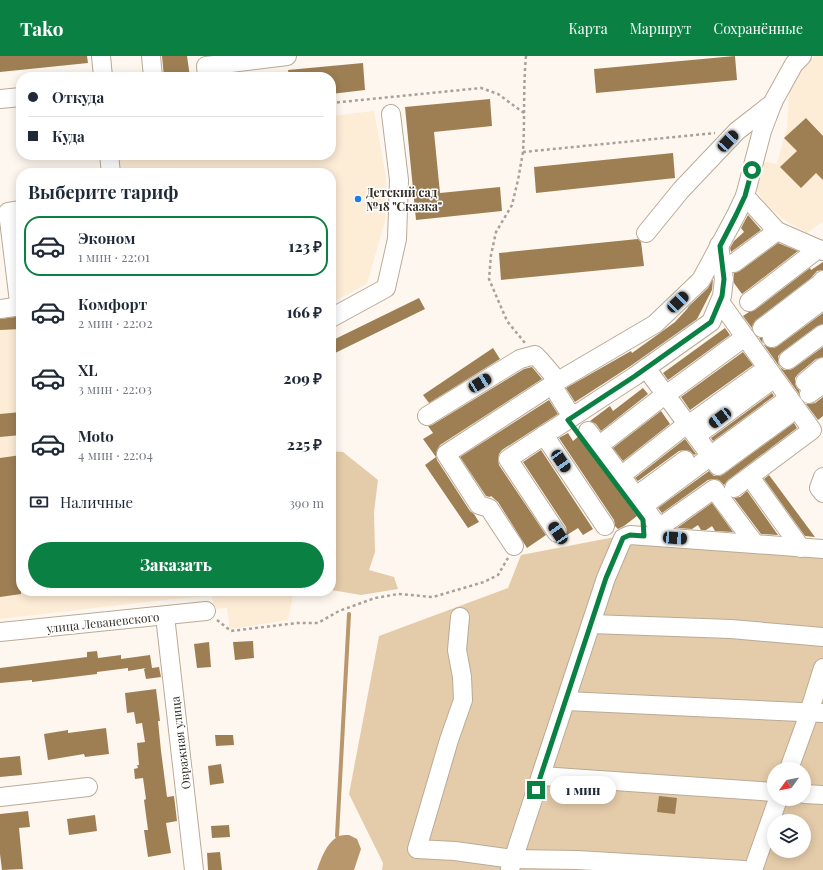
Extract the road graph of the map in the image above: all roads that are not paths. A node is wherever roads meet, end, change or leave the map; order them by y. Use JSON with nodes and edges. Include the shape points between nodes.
{"nodes":[{"id":1,"x":101,"y":56,"type":"edge"},
{"id":2,"x":151,"y":56,"type":"edge"},
{"id":3,"x":287,"y":56,"type":"edge"},
{"id":4,"x":802,"y":56,"type":"edge"},
{"id":5,"x":103,"y":72,"type":"edge"},
{"id":6,"x":153,"y":72,"type":"edge"},
{"id":7,"x":207,"y":72,"type":"edge"},
{"id":8,"x":16,"y":97,"type":"edge"},
{"id":9,"x":0,"y":99,"type":"edge"},
{"id":10,"x":773,"y":102,"type":"junction"},
{"id":11,"x":391,"y":114,"type":"dead end"},
{"id":12,"x":745,"y":196,"type":"junction"},
{"id":13,"x":16,"y":211,"type":"edge"},
{"id":14,"x":776,"y":231,"type":"junction"},
{"id":15,"x":646,"y":233,"type":"dead end"},
{"id":16,"x":720,"y":246,"type":"junction"},
{"id":17,"x":818,"y":251,"type":"edge"},
{"id":18,"x":734,"y":263,"type":"dead end"},
{"id":19,"x":16,"y":272,"type":"edge"},
{"id":20,"x":823,"y":272,"type":"edge"},
{"id":21,"x":823,"y":280,"type":"edge"},
{"id":22,"x":823,"y":300,"type":"edge"},
{"id":23,"x":720,"y":302,"type":"junction"},
{"id":24,"x":749,"y":302,"type":"dead end"},
{"id":25,"x":16,"y":305,"type":"edge"},
{"id":26,"x":0,"y":309,"type":"edge"},
{"id":27,"x":336,"y":315,"type":"edge"},
{"id":28,"x":823,"y":334,"type":"edge"},
{"id":29,"x":744,"y":345,"type":"junction"},
{"id":30,"x":788,"y":360,"type":"dead end"},
{"id":31,"x":823,"y":367,"type":"edge"},
{"id":32,"x":646,"y":368,"type":"junction"},
{"id":33,"x":767,"y":375,"type":"junction"},
{"id":34,"x":555,"y":383,"type":"junction"},
{"id":35,"x":812,"y":386,"type":"edge"},
{"id":36,"x":671,"y":396,"type":"junction"},
{"id":37,"x":789,"y":407,"type":"junction"},
{"id":38,"x":427,"y":416,"type":"dead end"},
{"id":39,"x":570,"y":418,"type":"junction"},
{"id":40,"x":668,"y":425,"type":"dead end"},
{"id":41,"x":693,"y":427,"type":"junction"},
{"id":42,"x":588,"y":431,"type":"dead end"},
{"id":43,"x":544,"y":435,"type":"junction"},
{"id":44,"x":605,"y":441,"type":"dead end"},
{"id":45,"x":715,"y":453,"type":"junction"},
{"id":46,"x":690,"y":457,"type":"dead end"},
{"id":47,"x":621,"y":468,"type":"junction"},
{"id":48,"x":823,"y":477,"type":"edge"},
{"id":49,"x":755,"y":484,"type":"dead end"},
{"id":50,"x":734,"y":488,"type":"dead end"},
{"id":51,"x":823,"y":493,"type":"edge"},
{"id":52,"x":642,"y":499,"type":"junction"},
{"id":53,"x":605,"y":526,"type":"dead end"},
{"id":54,"x":558,"y":533,"type":"dead end"},
{"id":55,"x":644,"y":536,"type":"junction"},
{"id":56,"x":755,"y":544,"type":"junction"},
{"id":57,"x":620,"y":545,"type":"junction"},
{"id":58,"x":514,"y":546,"type":"road end"},
{"id":59,"x":801,"y":548,"type":"junction"},
{"id":60,"x":823,"y":549,"type":"edge"},
{"id":61,"x":823,"y":557,"type":"edge"},
{"id":62,"x":206,"y":611,"type":"road end"},
{"id":63,"x":165,"y":616,"type":"junction"},
{"id":64,"x":460,"y":617,"type":"dead end"},
{"id":65,"x":591,"y":624,"type":"junction"},
{"id":66,"x":0,"y":632,"type":"edge"},
{"id":67,"x":823,"y":637,"type":"edge"},
{"id":68,"x":823,"y":668,"type":"edge"},
{"id":69,"x":566,"y":700,"type":"junction"},
{"id":70,"x":816,"y":713,"type":"edge"},
{"id":71,"x":792,"y":762,"type":"edge"},
{"id":72,"x":541,"y":776,"type":"junction"},
{"id":73,"x":88,"y":788,"type":"dead end"},
{"id":74,"x":767,"y":792,"type":"edge"},
{"id":75,"x":811,"y":794,"type":"edge"},
{"id":76,"x":823,"y":795,"type":"edge"},
{"id":77,"x":0,"y":797,"type":"edge"},
{"id":78,"x":776,"y":806,"type":"edge"},
{"id":79,"x":511,"y":864,"type":"edge"},
{"id":80,"x":194,"y":870,"type":"edge"},
{"id":81,"x":744,"y":870,"type":"edge"},
{"id":82,"x":753,"y":870,"type":"edge"}],
"edges":[{"from":1,"to":5,"type":"street"},
{"from":2,"to":6,"type":"street"},
{"from":3,"to":7,"type":"street","via":[[206,66]]},
{"from":4,"to":10,"type":"street","via":[[794,64]]},
{"from":8,"to":9,"type":"street"},
{"from":10,"to":12,"type":"street","via":[[762,131]]},
{"from":10,"to":15,"type":"street","via":[[737,131],[681,190]]},
{"from":11,"to":27,"type":"street","via":[[399,180],[397,239],[386,288]]},
{"from":12,"to":14,"type":"street"},
{"from":12,"to":16,"type":"street"},
{"from":13,"to":19,"type":"street","via":[[8,212]]},
{"from":14,"to":17,"type":"street"},
{"from":14,"to":18,"type":"street"},
{"from":16,"to":23,"type":"street","via":[[724,279]]},
{"from":16,"to":34,"type":"street","via":[[701,280],[655,324]]},
{"from":17,"to":20,"type":"street"},
{"from":17,"to":24,"type":"street"},
{"from":21,"to":22,"type":"street","via":[[767,333]]},
{"from":23,"to":29,"type":"street"},
{"from":23,"to":32,"type":"street","via":[[711,322]]},
{"from":25,"to":26,"type":"street"},
{"from":28,"to":30,"type":"street"},
{"from":29,"to":33,"type":"street"},
{"from":29,"to":36,"type":"street"},
{"from":31,"to":35,"type":"street"},
{"from":32,"to":36,"type":"street"},
{"from":32,"to":39,"type":"street"},
{"from":33,"to":37,"type":"street"},
{"from":33,"to":41,"type":"street"},
{"from":34,"to":38,"type":"street","via":[[535,355],[520,359]]},
{"from":34,"to":39,"type":"street"},
{"from":34,"to":58,"type":"street","via":[[446,454],[479,505],[489,508]]},
{"from":36,"to":41,"type":"street"},
{"from":36,"to":44,"type":"street"},
{"from":37,"to":45,"type":"street"},
{"from":37,"to":50,"type":"street","via":[[812,430]]},
{"from":39,"to":43,"type":"street"},
{"from":39,"to":55,"type":"street","via":[[643,520]]},
{"from":40,"to":47,"type":"street"},
{"from":41,"to":45,"type":"street"},
{"from":41,"to":47,"type":"street"},
{"from":42,"to":47,"type":"street"},
{"from":43,"to":53,"type":"street"},
{"from":43,"to":54,"type":"street","via":[[508,459]]},
{"from":45,"to":52,"type":"street"},
{"from":46,"to":52,"type":"street"},
{"from":47,"to":52,"type":"street"},
{"from":48,"to":51,"type":"street","via":[[819,488]]},
{"from":49,"to":59,"type":"street"},
{"from":52,"to":56,"type":"street","via":[[655,522],[663,525],[714,489]]},
{"from":55,"to":56,"type":"street"},
{"from":55,"to":57,"type":"street","via":[[630,535],[623,538]]},
{"from":56,"to":59,"type":"street"},
{"from":57,"to":61,"type":"street"},
{"from":57,"to":65,"type":"street"},
{"from":59,"to":60,"type":"street"},
{"from":62,"to":63,"type":"street","name":"улица Леваневского"},
{"from":63,"to":66,"type":"street","name":"улица Леваневского"},
{"from":63,"to":80,"type":"street","name":"Овражная улица"},
{"from":64,"to":79,"type":"street","via":[[457,650],[462,677],[462,700],[417,849],[455,851]]},
{"from":65,"to":67,"type":"street","via":[[732,629]]},
{"from":65,"to":69,"type":"street"},
{"from":68,"to":70,"type":"street"},
{"from":69,"to":70,"type":"street"},
{"from":69,"to":72,"type":"street"},
{"from":70,"to":71,"type":"street"},
{"from":72,"to":74,"type":"street"},
{"from":72,"to":79,"type":"street"},
{"from":73,"to":77,"type":"street"},
{"from":75,"to":76,"type":"street"},
{"from":78,"to":82,"type":"street"},
{"from":79,"to":81,"type":"street","via":[[577,860]]}]}
